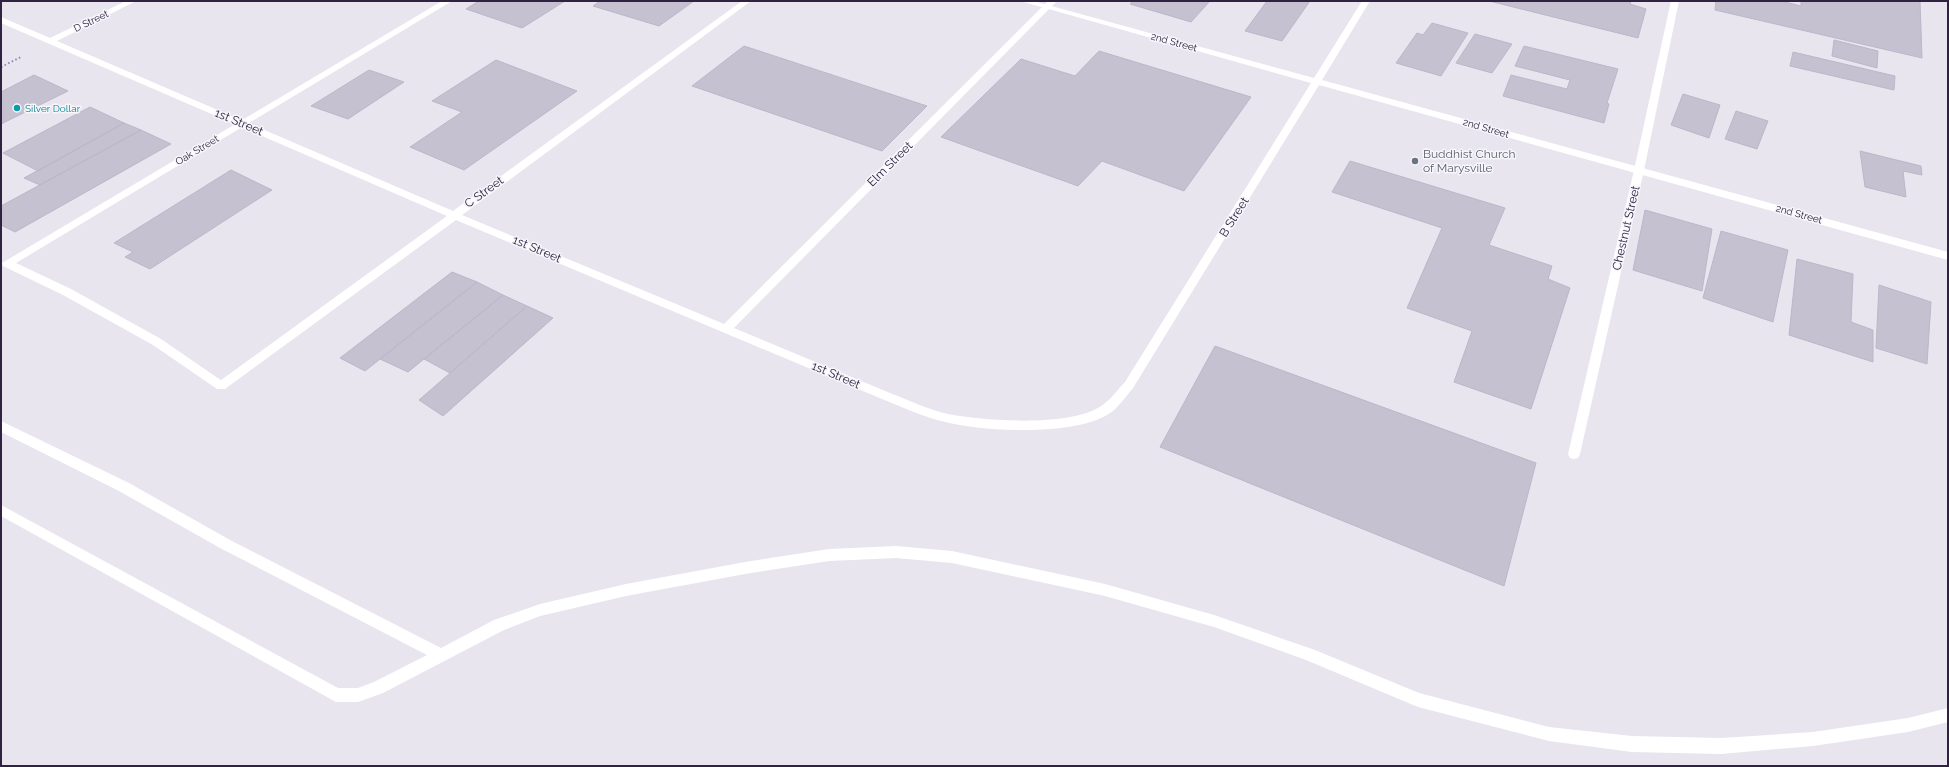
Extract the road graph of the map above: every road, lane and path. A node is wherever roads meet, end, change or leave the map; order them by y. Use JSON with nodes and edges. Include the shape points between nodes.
{"nodes":[{"id":1,"x":132,"y":1,"type":"edge"},
{"id":2,"x":448,"y":1,"type":"edge"},
{"id":3,"x":747,"y":1,"type":"edge"},
{"id":4,"x":1024,"y":1,"type":"edge"},
{"id":5,"x":1366,"y":1,"type":"edge"},
{"id":6,"x":1675,"y":1,"type":"edge"},
{"id":7,"x":1050,"y":4,"type":"edge"},
{"id":8,"x":1,"y":20,"type":"edge"},
{"id":9,"x":50,"y":41,"type":"junction"},
{"id":10,"x":1318,"y":81,"type":"junction"},
{"id":11,"x":242,"y":123,"type":"junction"},
{"id":12,"x":1639,"y":170,"type":"junction"},
{"id":13,"x":453,"y":214,"type":"junction"},
{"id":14,"x":1948,"y":256,"type":"edge"},
{"id":15,"x":727,"y":328,"type":"junction"},
{"id":16,"x":221,"y":386,"type":"joint"},
{"id":17,"x":1086,"y":418,"type":"joint"},
{"id":18,"x":1,"y":426,"type":"edge"},
{"id":19,"x":1574,"y":454,"type":"dead end"},
{"id":20,"x":1,"y":510,"type":"edge"},
{"id":21,"x":441,"y":655,"type":"junction"},
{"id":22,"x":1948,"y":715,"type":"edge"}],
"edges":[{"from":1,"to":9,"type":"street","name":"D Street"},
{"from":2,"to":11,"type":"street","name":"Oak Street"},
{"from":3,"to":13,"type":"street","name":"C Street"},
{"from":4,"to":7,"type":"street","name":"2nd Street"},
{"from":5,"to":10,"type":"street","name":"B Street"},
{"from":6,"to":12,"type":"street","name":"Chestnut Street"},
{"from":7,"to":10,"type":"street","name":"2nd Street"},
{"from":7,"to":15,"type":"street","name":"Elm Street"},
{"from":8,"to":9,"type":"street","name":"1st Street"},
{"from":9,"to":11,"type":"street","name":"1st Street"},
{"from":10,"to":12,"type":"street","name":"2nd Street"},
{"from":10,"to":17,"type":"street","name":"B Street","via":[[1129,385],[1108,408]]},
{"from":11,"to":13,"type":"street","name":"1st Street"},
{"from":11,"to":16,"type":"street","name":"Oak Street","via":[[8,263],[67,292],[157,342]]},
{"from":12,"to":14,"type":"street","name":"2nd Street"},
{"from":12,"to":19,"type":"street","name":"Chestnut Street"},
{"from":13,"to":15,"type":"street","name":"1st Street"},
{"from":13,"to":16,"type":"street","name":"C Street"},
{"from":15,"to":17,"type":"street","name":"1st Street","via":[[886,396],[946,418],[1039,426]]},
{"from":18,"to":21,"type":"street","via":[[124,487],[225,544]]},
{"from":20,"to":21,"type":"street","via":[[336,695],[358,695],[378,688]]},
{"from":21,"to":22,"type":"street","via":[[499,624],[540,610],[597,596],[829,555],[896,552],[952,557],[1105,590],[1221,624],[1310,656],[1418,700],[1550,734],[1632,744],[1721,746],[1813,739],[1908,725]]}]}
